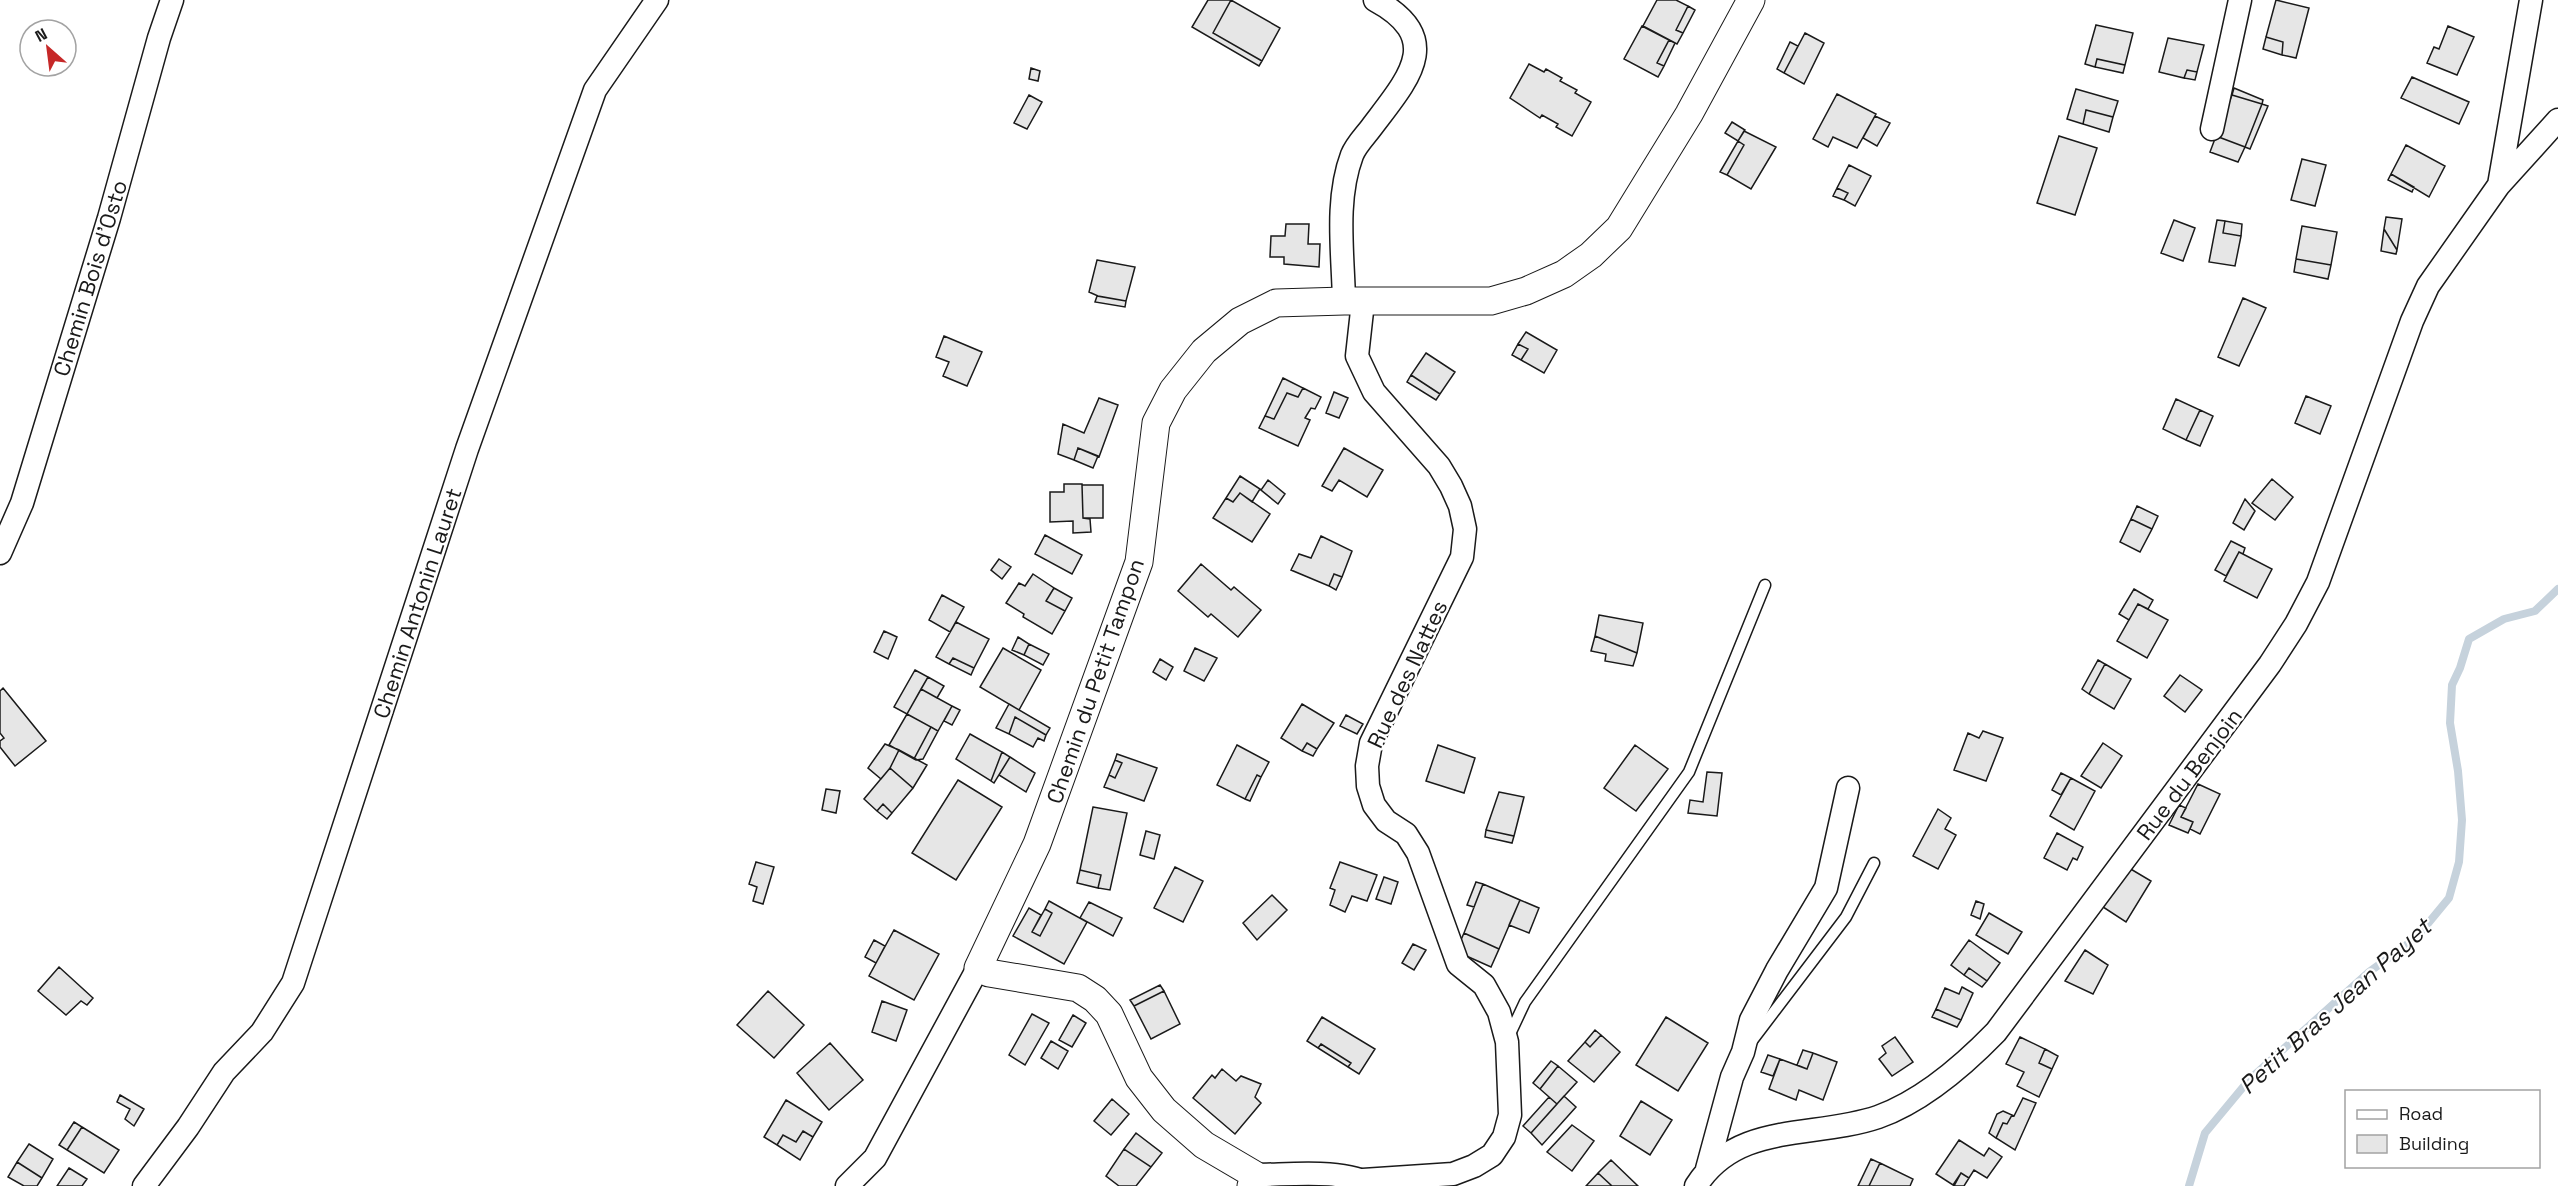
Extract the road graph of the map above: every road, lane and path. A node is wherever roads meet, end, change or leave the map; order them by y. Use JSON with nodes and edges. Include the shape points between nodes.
{"nodes":[{"id":1,"x":172,"y":0,"type":"edge"},
{"id":2,"x":657,"y":0,"type":"edge"},
{"id":3,"x":1375,"y":0,"type":"edge"},
{"id":4,"x":1751,"y":0,"type":"edge"},
{"id":5,"x":2240,"y":0,"type":"edge"},
{"id":6,"x":2531,"y":0,"type":"edge"},
{"id":7,"x":2558,"y":120,"type":"edge"},
{"id":8,"x":2212,"y":129,"type":"dead end"},
{"id":9,"x":2499,"y":185,"type":"junction"},
{"id":10,"x":1353,"y":301,"type":"junction"},
{"id":11,"x":0,"y":553,"type":"edge"},
{"id":12,"x":1765,"y":585,"type":"dead end"},
{"id":13,"x":1848,"y":788,"type":"dead end"},
{"id":14,"x":1874,"y":863,"type":"dead end"},
{"id":15,"x":978,"y":968,"type":"junction"},
{"id":16,"x":1507,"y":1042,"type":"junction"},
{"id":17,"x":1743,"y":1052,"type":"junction"},
{"id":18,"x":1701,"y":1178,"type":"edge"},
{"id":19,"x":1253,"y":1181,"type":"edge"},
{"id":20,"x":1368,"y":1183,"type":"edge"},
{"id":21,"x":144,"y":1186,"type":"edge"},
{"id":22,"x":847,"y":1186,"type":"edge"}],
"edges":[{"from":1,"to":11,"type":"street","name":"Chemin Bois d'Osto","via":[[25,491]]},
{"from":2,"to":21,"type":"street","name":"Chemin Antonin Lauret","via":[[595,90],[466,449],[293,982],[262,1032],[224,1072]]},
{"from":3,"to":10,"type":"street","name":"Rue des Nattes","via":[[1411,29],[1416,44],[1415,62],[1353,152],[1343,195]]},
{"from":4,"to":10,"type":"street","name":"Chemin du Petit Tampon","via":[[1689,114],[1619,228],[1591,255],[1564,274],[1491,301]]},
{"from":5,"to":8,"type":"street"},
{"from":6,"to":9,"type":"street","name":"Rue du Benjoin"},
{"from":7,"to":9,"type":"street","name":"Rue du Benjoin"},
{"from":9,"to":18,"type":"street","name":"Rue du Benjoin","via":[[2424,295],[2318,582],[2296,624],[1996,1032],[1970,1060],[1897,1108],[1848,1125],[1755,1140],[1728,1152]]},
{"from":10,"to":15,"type":"street","name":"Chemin du Petit Tampon","via":[[1276,303],[1240,321],[1204,351],[1173,390],[1156,423],[1139,562],[1037,844]]},
{"from":10,"to":16,"type":"street","name":"Rue des Nattes","via":[[1358,356],[1374,392],[1438,466],[1460,506],[1465,530],[1462,557],[1371,743],[1368,786],[1374,805],[1386,821],[1406,834],[1418,853],[1458,964],[1484,985]]},
{"from":12,"to":16,"type":"lane","via":[[1689,772],[1525,1002]]},
{"from":13,"to":17,"type":"street","via":[[1826,888],[1761,1000]]},
{"from":14,"to":17,"type":"lane","via":[[1846,917]]},
{"from":15,"to":19,"type":"street","via":[[1078,988],[1095,999],[1109,1014],[1139,1078],[1164,1110]]},
{"from":15,"to":22,"type":"street","name":"Chemin du Petit Tampon","via":[[875,1158]]},
{"from":16,"to":20,"type":"street","name":"Rue des Nattes","via":[[1510,1115],[1504,1137],[1492,1155],[1453,1174]]},
{"from":17,"to":18,"type":"street"},
{"from":19,"to":20,"type":"street","name":"Rue des Nattes","via":[[1321,1174]]}]}
